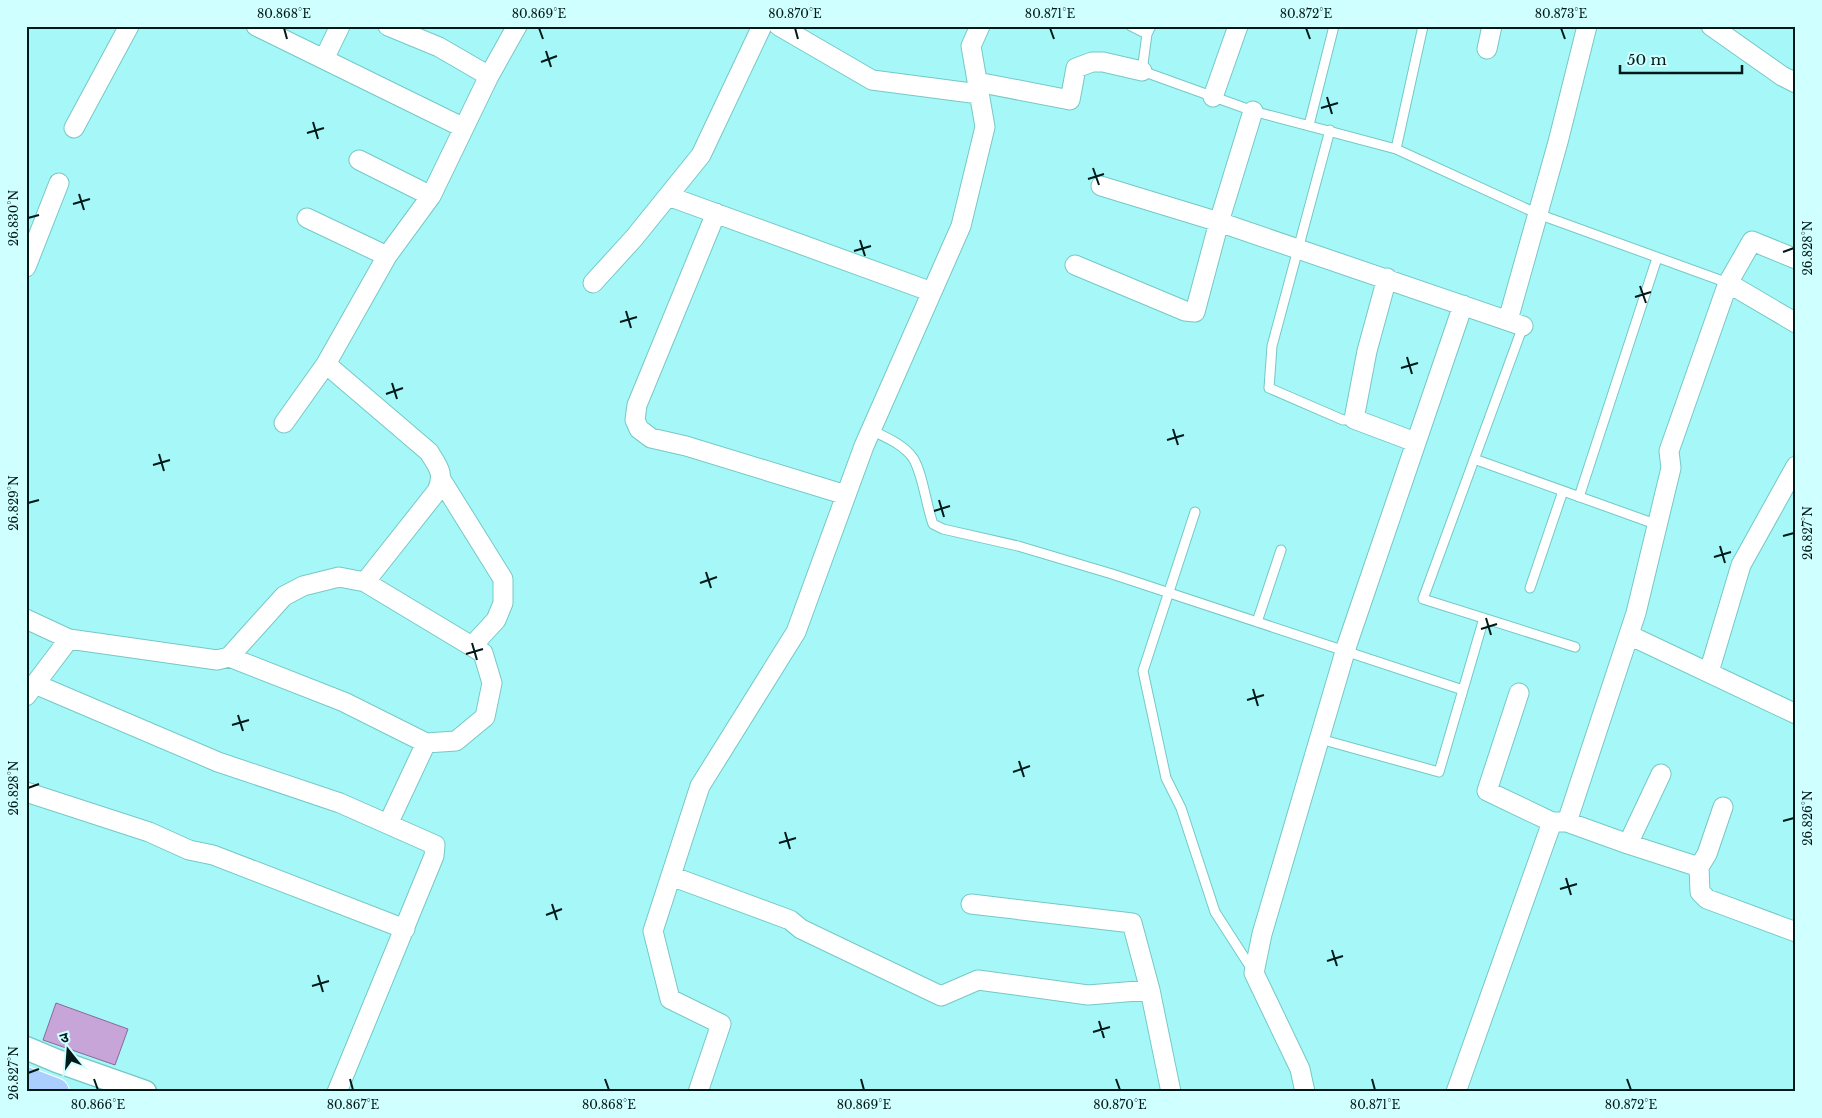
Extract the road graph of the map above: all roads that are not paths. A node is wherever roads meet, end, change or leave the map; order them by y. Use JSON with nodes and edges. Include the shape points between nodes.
{"nodes":[{"id":1,"x":129,"y":26,"type":"edge"},
{"id":2,"x":256,"y":26,"type":"edge"},
{"id":3,"x":340,"y":26,"type":"edge"},
{"id":4,"x":388,"y":26,"type":"edge"},
{"id":5,"x":517,"y":26,"type":"edge"},
{"id":6,"x":762,"y":26,"type":"edge"},
{"id":7,"x":779,"y":26,"type":"edge"},
{"id":8,"x":1130,"y":26,"type":"edge"},
{"id":9,"x":1238,"y":26,"type":"edge"},
{"id":10,"x":1334,"y":26,"type":"edge"},
{"id":11,"x":1423,"y":26,"type":"edge"},
{"id":12,"x":1492,"y":26,"type":"edge"},
{"id":13,"x":1587,"y":26,"type":"edge"},
{"id":14,"x":1711,"y":26,"type":"edge"},
{"id":15,"x":974,"y":28,"type":"edge"},
{"id":16,"x":1149,"y":30,"type":"edge"},
{"id":17,"x":1730,"y":32,"type":"edge"},
{"id":18,"x":1487,"y":49,"type":"dead end"},
{"id":19,"x":324,"y":59,"type":"junction"},
{"id":20,"x":1142,"y":71,"type":"junction"},
{"id":21,"x":489,"y":76,"type":"junction"},
{"id":22,"x":1796,"y":83,"type":"edge"},
{"id":23,"x":978,"y":88,"type":"junction"},
{"id":24,"x":1213,"y":97,"type":"junction"},
{"id":25,"x":1253,"y":111,"type":"junction"},
{"id":26,"x":1309,"y":125,"type":"junction"},
{"id":27,"x":460,"y":126,"type":"dead end"},
{"id":28,"x":74,"y":128,"type":"dead end"},
{"id":29,"x":1330,"y":130,"type":"junction"},
{"id":30,"x":1396,"y":149,"type":"junction"},
{"id":31,"x":359,"y":160,"type":"dead end"},
{"id":32,"x":59,"y":183,"type":"dead end"},
{"id":33,"x":1101,"y":186,"type":"dead end"},
{"id":34,"x":431,"y":196,"type":"junction"},
{"id":35,"x":668,"y":196,"type":"junction"},
{"id":36,"x":716,"y":213,"type":"junction"},
{"id":37,"x":1538,"y":214,"type":"junction"},
{"id":38,"x":307,"y":218,"type":"dead end"},
{"id":39,"x":1219,"y":222,"type":"junction"},
{"id":40,"x":1299,"y":249,"type":"junction"},
{"id":41,"x":387,"y":256,"type":"junction"},
{"id":42,"x":1657,"y":258,"type":"junction"},
{"id":43,"x":1796,"y":259,"type":"edge"},
{"id":44,"x":1075,"y":264,"type":"dead end"},
{"id":45,"x":26,"y":267,"type":"edge"},
{"id":46,"x":1387,"y":278,"type":"junction"},
{"id":47,"x":593,"y":283,"type":"dead end"},
{"id":48,"x":1728,"y":283,"type":"junction"},
{"id":49,"x":932,"y":292,"type":"junction"},
{"id":50,"x":1462,"y":305,"type":"junction"},
{"id":51,"x":1515,"y":323,"type":"junction"},
{"id":52,"x":1796,"y":323,"type":"edge"},
{"id":53,"x":326,"y":364,"type":"junction"},
{"id":54,"x":1354,"y":419,"type":"junction"},
{"id":55,"x":284,"y":423,"type":"dead end"},
{"id":56,"x":872,"y":430,"type":"junction"},
{"id":57,"x":1415,"y":442,"type":"junction"},
{"id":58,"x":1474,"y":459,"type":"junction"},
{"id":59,"x":1796,"y":466,"type":"edge"},
{"id":60,"x":442,"y":481,"type":"junction"},
{"id":61,"x":1564,"y":491,"type":"junction"},
{"id":62,"x":846,"y":495,"type":"junction"},
{"id":63,"x":1579,"y":497,"type":"junction"},
{"id":64,"x":1194,"y":512,"type":"dead end"},
{"id":65,"x":1658,"y":525,"type":"junction"},
{"id":66,"x":1281,"y":550,"type":"dead end"},
{"id":67,"x":365,"y":582,"type":"junction"},
{"id":68,"x":1530,"y":588,"type":"dead end"},
{"id":69,"x":1168,"y":593,"type":"junction"},
{"id":70,"x":1484,"y":618,"type":"junction"},
{"id":71,"x":26,"y":619,"type":"edge"},
{"id":72,"x":1257,"y":622,"type":"junction"},
{"id":73,"x":1629,"y":635,"type":"junction"},
{"id":74,"x":69,"y":639,"type":"junction"},
{"id":75,"x":472,"y":646,"type":"junction"},
{"id":76,"x":1575,"y":647,"type":"dead end"},
{"id":77,"x":1345,"y":652,"type":"junction"},
{"id":78,"x":229,"y":657,"type":"junction"},
{"id":79,"x":1709,"y":672,"type":"junction"},
{"id":80,"x":31,"y":690,"type":"edge"},
{"id":81,"x":1463,"y":690,"type":"junction"},
{"id":82,"x":1519,"y":693,"type":"dead end"},
{"id":83,"x":1794,"y":708,"type":"edge"},
{"id":84,"x":1320,"y":738,"type":"junction"},
{"id":85,"x":426,"y":743,"type":"junction"},
{"id":86,"x":1661,"y":774,"type":"dead end"},
{"id":87,"x":26,"y":792,"type":"edge"},
{"id":88,"x":1723,"y":807,"type":"dead end"},
{"id":89,"x":1560,"y":822,"type":"junction"},
{"id":90,"x":388,"y":824,"type":"junction"},
{"id":91,"x":1628,"y":844,"type":"junction"},
{"id":92,"x":1699,"y":867,"type":"junction"},
{"id":93,"x":671,"y":876,"type":"junction"},
{"id":94,"x":971,"y":904,"type":"dead end"},
{"id":95,"x":405,"y":929,"type":"junction"},
{"id":96,"x":1796,"y":932,"type":"edge"},
{"id":97,"x":1254,"y":973,"type":"junction"},
{"id":98,"x":1150,"y":990,"type":"junction"},
{"id":99,"x":26,"y":1048,"type":"edge"},
{"id":100,"x":26,"y":1081,"type":"edge"},
{"id":101,"x":91,"y":1083,"type":"edge"},
{"id":102,"x":55,"y":1092,"type":"edge"},
{"id":103,"x":145,"y":1092,"type":"edge"},
{"id":104,"x":337,"y":1092,"type":"edge"},
{"id":105,"x":698,"y":1092,"type":"edge"},
{"id":106,"x":1171,"y":1092,"type":"edge"},
{"id":107,"x":1305,"y":1092,"type":"edge"},
{"id":108,"x":1456,"y":1092,"type":"edge"}],
"edges":[{"from":1,"to":28,"type":"street"},
{"from":2,"to":19,"type":"street"},
{"from":3,"to":19,"type":"street"},
{"from":4,"to":21,"type":"street","via":[[440,47]]},
{"from":5,"to":21,"type":"street"},
{"from":6,"to":35,"type":"street","via":[[701,155]]},
{"from":7,"to":23,"type":"street","via":[[872,80]]},
{"from":8,"to":16,"type":"lane"},
{"from":9,"to":24,"type":"street"},
{"from":10,"to":26,"type":"lane"},
{"from":11,"to":30,"type":"lane"},
{"from":12,"to":18,"type":"street"},
{"from":13,"to":37,"type":"street"},
{"from":14,"to":17,"type":"street"},
{"from":15,"to":23,"type":"street","via":[[971,46]]},
{"from":16,"to":20,"type":"lane"},
{"from":17,"to":22,"type":"street","via":[[1782,76]]},
{"from":19,"to":27,"type":"street"},
{"from":20,"to":23,"type":"street","via":[[1103,62],[1076,68],[1070,100]]},
{"from":20,"to":24,"type":"lane"},
{"from":21,"to":34,"type":"street"},
{"from":23,"to":49,"type":"street","via":[[985,127],[961,226]]},
{"from":24,"to":25,"type":"lane"},
{"from":25,"to":26,"type":"lane"},
{"from":25,"to":39,"type":"street"},
{"from":26,"to":29,"type":"lane"},
{"from":29,"to":30,"type":"lane"},
{"from":29,"to":40,"type":"lane"},
{"from":30,"to":37,"type":"lane"},
{"from":31,"to":34,"type":"street"},
{"from":32,"to":45,"type":"street"},
{"from":33,"to":39,"type":"street"},
{"from":34,"to":41,"type":"street"},
{"from":35,"to":36,"type":"street"},
{"from":35,"to":47,"type":"street"},
{"from":36,"to":49,"type":"street"},
{"from":36,"to":62,"type":"street","via":[[637,405],[635,420],[639,429],[651,438]]},
{"from":37,"to":42,"type":"lane"},
{"from":37,"to":51,"type":"street"},
{"from":38,"to":41,"type":"street"},
{"from":39,"to":40,"type":"street"},
{"from":39,"to":44,"type":"street","via":[[1195,312],[1185,312]]},
{"from":40,"to":46,"type":"street"},
{"from":40,"to":54,"type":"lane","via":[[1272,346],[1269,388],[1343,420]]},
{"from":41,"to":53,"type":"street"},
{"from":42,"to":48,"type":"lane"},
{"from":42,"to":63,"type":"lane"},
{"from":43,"to":48,"type":"street","via":[[1752,241]]},
{"from":46,"to":50,"type":"street"},
{"from":46,"to":54,"type":"street","via":[[1367,352]]},
{"from":48,"to":52,"type":"street"},
{"from":48,"to":65,"type":"street","via":[[1669,451],[1671,468]]},
{"from":49,"to":56,"type":"street"},
{"from":50,"to":51,"type":"street"},
{"from":50,"to":57,"type":"street"},
{"from":51,"to":58,"type":"lane"},
{"from":53,"to":55,"type":"street"},
{"from":53,"to":60,"type":"street","via":[[429,452],[440,469]]},
{"from":54,"to":57,"type":"street"},
{"from":56,"to":62,"type":"street"},
{"from":56,"to":69,"type":"lane","via":[[897,443],[912,457],[933,524],[1018,546]]},
{"from":57,"to":77,"type":"street"},
{"from":58,"to":61,"type":"lane"},
{"from":58,"to":70,"type":"lane","via":[[1423,599]]},
{"from":59,"to":79,"type":"street","via":[[1741,565]]},
{"from":60,"to":67,"type":"street","via":[[438,491]]},
{"from":60,"to":75,"type":"street","via":[[503,579],[503,602],[496,620]]},
{"from":61,"to":63,"type":"lane"},
{"from":61,"to":68,"type":"lane"},
{"from":62,"to":93,"type":"street","via":[[796,632],[700,786]]},
{"from":63,"to":65,"type":"lane"},
{"from":64,"to":69,"type":"lane"},
{"from":65,"to":73,"type":"street"},
{"from":66,"to":72,"type":"lane"},
{"from":67,"to":75,"type":"street"},
{"from":67,"to":78,"type":"street","via":[[339,577],[303,586],[284,596]]},
{"from":69,"to":72,"type":"lane"},
{"from":69,"to":97,"type":"lane","via":[[1143,671],[1166,778],[1180,808],[1215,912]]},
{"from":70,"to":76,"type":"lane"},
{"from":70,"to":81,"type":"lane"},
{"from":71,"to":74,"type":"street"},
{"from":72,"to":77,"type":"lane"},
{"from":73,"to":79,"type":"street"},
{"from":73,"to":89,"type":"street"},
{"from":74,"to":78,"type":"street","via":[[217,660]]},
{"from":74,"to":80,"type":"street"},
{"from":75,"to":85,"type":"street","via":[[483,653],[492,683],[485,717],[456,741]]},
{"from":77,"to":81,"type":"lane"},
{"from":77,"to":84,"type":"street"},
{"from":78,"to":85,"type":"street","via":[[344,702]]},
{"from":79,"to":83,"type":"street"},
{"from":80,"to":90,"type":"street","via":[[218,762],[340,803]]},
{"from":81,"to":84,"type":"lane","via":[[1439,772]]},
{"from":82,"to":89,"type":"street","via":[[1487,791]]},
{"from":84,"to":97,"type":"street","via":[[1262,934]]},
{"from":85,"to":90,"type":"street"},
{"from":86,"to":91,"type":"street"},
{"from":87,"to":95,"type":"street","via":[[149,832],[189,850],[214,855]]},
{"from":88,"to":92,"type":"street","via":[[1707,854]]},
{"from":89,"to":91,"type":"street"},
{"from":89,"to":108,"type":"street"},
{"from":90,"to":95,"type":"street","via":[[435,845],[434,856]]},
{"from":91,"to":92,"type":"street"},
{"from":92,"to":96,"type":"street","via":[[1700,892],[1707,899]]},
{"from":93,"to":98,"type":"street","via":[[790,920],[801,929],[941,996],[978,980],[1088,995]]},
{"from":93,"to":105,"type":"street","via":[[653,931],[670,999],[721,1024]]},
{"from":94,"to":98,"type":"street","via":[[1132,923]]},
{"from":95,"to":104,"type":"street"},
{"from":97,"to":107,"type":"street","via":[[1300,1069]]},
{"from":98,"to":106,"type":"street"},
{"from":99,"to":101,"type":"street","via":[[57,1061]]},
{"from":100,"to":102,"type":"highway"},
{"from":101,"to":103,"type":"street"}]}
